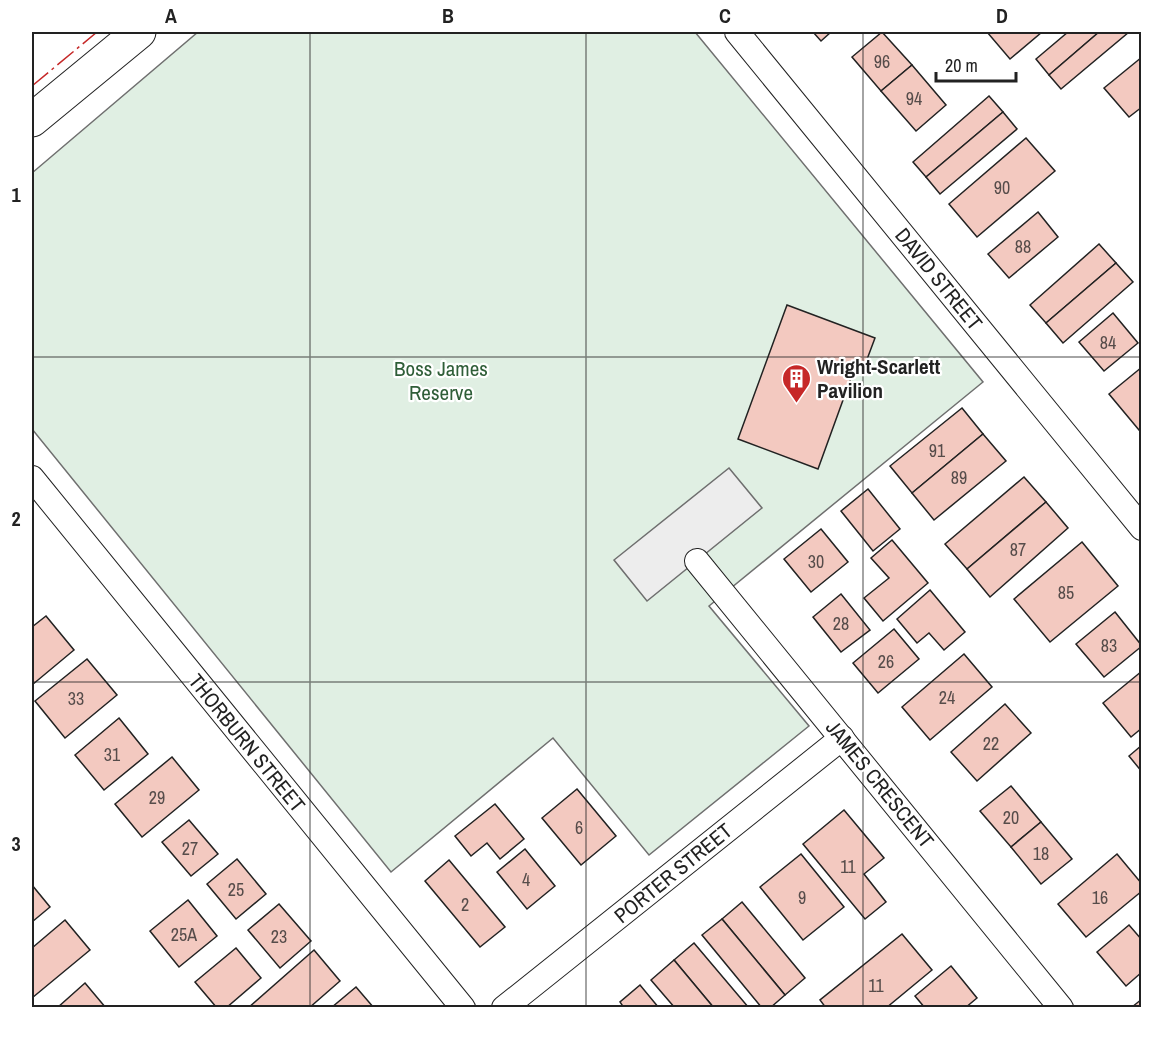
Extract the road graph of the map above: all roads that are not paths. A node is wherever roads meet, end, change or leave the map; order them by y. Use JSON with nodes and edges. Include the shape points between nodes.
{"nodes":[{"id":1,"x":139,"y":32,"type":"edge"},
{"id":2,"x":737,"y":32,"type":"edge"},
{"id":3,"x":32,"y":120,"type":"edge"},
{"id":4,"x":32,"y":478,"type":"edge"},
{"id":5,"x":1142,"y":528,"type":"edge"},
{"id":6,"x":697,"y":561,"type":"dead end"},
{"id":7,"x":842,"y":738,"type":"junction"},
{"id":8,"x":463,"y":1008,"type":"edge"},
{"id":9,"x":504,"y":1008,"type":"edge"},
{"id":10,"x":1061,"y":1008,"type":"edge"}],
"edges":[{"from":1,"to":3,"type":"main road"},
{"from":2,"to":5,"type":"street","name":"DAVID STREET"},
{"from":4,"to":8,"type":"street","name":"THORBURN STREET"},
{"from":6,"to":7,"type":"street","name":"JAMES CRESCENT"},
{"from":7,"to":9,"type":"street","name":"PORTER STREET"},
{"from":7,"to":10,"type":"street","name":"JAMES CRESCENT"}]}
